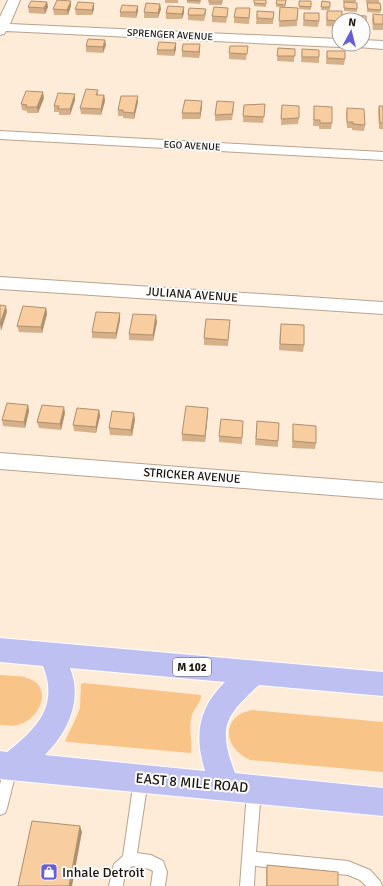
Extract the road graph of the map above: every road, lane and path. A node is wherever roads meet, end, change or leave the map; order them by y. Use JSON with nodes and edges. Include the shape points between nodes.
{"nodes":[{"id":1,"x":14,"y":0,"type":"edge"},
{"id":2,"x":0,"y":29,"type":"edge"},
{"id":3,"x":331,"y":43,"type":"edge"},
{"id":4,"x":371,"y":44,"type":"edge"},
{"id":5,"x":383,"y":45,"type":"edge"},
{"id":6,"x":0,"y":135,"type":"edge"},
{"id":7,"x":383,"y":156,"type":"edge"},
{"id":8,"x":0,"y":282,"type":"edge"},
{"id":9,"x":383,"y":308,"type":"edge"},
{"id":10,"x":0,"y":461,"type":"edge"},
{"id":11,"x":383,"y":490,"type":"edge"},
{"id":12,"x":0,"y":650,"type":"edge"},
{"id":13,"x":51,"y":654,"type":"junction"},
{"id":14,"x":255,"y":672,"type":"junction"},
{"id":15,"x":383,"y":684,"type":"edge"},
{"id":16,"x":6,"y":765,"type":"edge"},
{"id":17,"x":141,"y":778,"type":"junction"},
{"id":18,"x":225,"y":786,"type":"junction"},
{"id":19,"x":254,"y":789,"type":"junction"},
{"id":20,"x":383,"y":802,"type":"edge"},
{"id":21,"x":0,"y":808,"type":"edge"},
{"id":22,"x":249,"y":858,"type":"junction"},
{"id":23,"x":129,"y":859,"type":"junction"},
{"id":24,"x":116,"y":886,"type":"edge"},
{"id":25,"x":158,"y":886,"type":"edge"},
{"id":26,"x":247,"y":886,"type":"edge"},
{"id":27,"x":375,"y":886,"type":"edge"}],
"edges":[{"from":1,"to":2,"type":"street"},
{"from":2,"to":3,"type":"street","name":"SPRENGER AVENUE"},
{"from":4,"to":5,"type":"street"},
{"from":6,"to":7,"type":"street","name":"EGO AVENUE"},
{"from":8,"to":9,"type":"street","name":"JULIANA AVENUE"},
{"from":10,"to":11,"type":"street","name":"STRICKER AVENUE"},
{"from":12,"to":13,"type":"highway","number":"M 102"},
{"from":13,"to":14,"type":"highway","number":"M 102"},
{"from":13,"to":16,"type":"highway","via":[[62,686],[59,709],[44,737],[28,753]]},
{"from":14,"to":15,"type":"highway","number":"M 102"},
{"from":14,"to":18,"type":"highway","via":[[225,700],[212,725],[213,751]]},
{"from":16,"to":17,"type":"highway","name":"EAST 8 MILE ROAD"},
{"from":16,"to":21,"type":"lane"},
{"from":17,"to":18,"type":"highway","name":"EAST 8 MILE ROAD"},
{"from":17,"to":23,"type":"lane"},
{"from":18,"to":19,"type":"highway","name":"EAST 8 MILE ROAD"},
{"from":19,"to":20,"type":"highway","name":"EAST 8 MILE ROAD"},
{"from":19,"to":22,"type":"lane"},
{"from":22,"to":26,"type":"lane"},
{"from":22,"to":27,"type":"lane","via":[[348,868],[365,875]]},
{"from":23,"to":24,"type":"lane","via":[[119,869]]},
{"from":23,"to":25,"type":"lane","via":[[151,862],[158,866]]}]}
